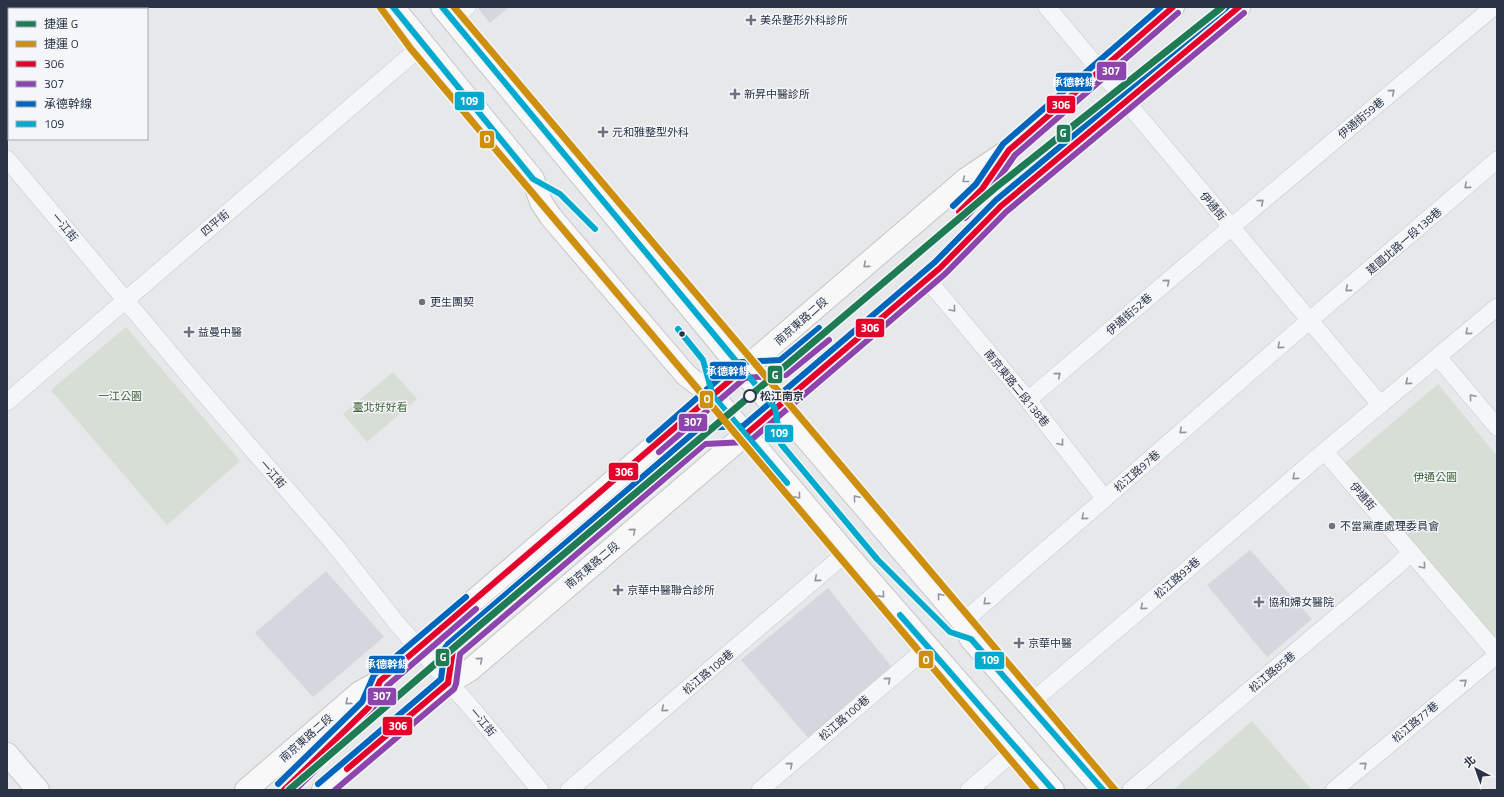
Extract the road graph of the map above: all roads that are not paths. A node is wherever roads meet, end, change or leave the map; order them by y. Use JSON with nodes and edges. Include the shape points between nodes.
{"nodes":[{"id":1,"x":392,"y":7,"type":"edge"},
{"id":2,"x":1047,"y":7,"type":"edge"},
{"id":3,"x":1173,"y":7,"type":"edge"},
{"id":4,"x":1239,"y":7,"type":"edge"},
{"id":5,"x":454,"y":11,"type":"edge"},
{"id":6,"x":1493,"y":11,"type":"edge"},
{"id":7,"x":423,"y":45,"type":"junction"},
{"id":8,"x":1100,"y":71,"type":"junction"},
{"id":9,"x":1125,"y":101,"type":"junction"},
{"id":10,"x":7,"y":159,"type":"edge"},
{"id":11,"x":1497,"y":160,"type":"edge"},
{"id":12,"x":1231,"y":227,"type":"junction"},
{"id":13,"x":928,"y":279,"type":"junction"},
{"id":14,"x":125,"y":300,"type":"junction"},
{"id":15,"x":1497,"y":306,"type":"edge"},
{"id":16,"x":1310,"y":321,"type":"junction"},
{"id":17,"x":1438,"y":357,"type":"junction"},
{"id":18,"x":742,"y":370,"type":"junction"},
{"id":19,"x":713,"y":396,"type":"junction"},
{"id":20,"x":1028,"y":400,"type":"junction"},
{"id":21,"x":7,"y":402,"type":"edge"},
{"id":22,"x":1382,"y":404,"type":"junction"},
{"id":23,"x":775,"y":408,"type":"junction"},
{"id":24,"x":1497,"y":427,"type":"edge"},
{"id":25,"x":746,"y":434,"type":"junction"},
{"id":26,"x":1325,"y":452,"type":"junction"},
{"id":27,"x":1105,"y":499,"type":"junction"},
{"id":28,"x":1411,"y":552,"type":"junction"},
{"id":29,"x":846,"y":553,"type":"junction"},
{"id":30,"x":963,"y":622,"type":"junction"},
{"id":31,"x":928,"y":647,"type":"junction"},
{"id":32,"x":419,"y":648,"type":"junction"},
{"id":33,"x":1497,"y":654,"type":"edge"},
{"id":34,"x":448,"y":683,"type":"junction"},
{"id":35,"x":1029,"y":704,"type":"junction"},
{"id":36,"x":1017,"y":749,"type":"junction"},
{"id":37,"x":7,"y":754,"type":"edge"},
{"id":38,"x":38,"y":790,"type":"edge"},
{"id":39,"x":246,"y":790,"type":"edge"},
{"id":40,"x":323,"y":790,"type":"edge"},
{"id":41,"x":540,"y":790,"type":"edge"},
{"id":42,"x":569,"y":790,"type":"edge"},
{"id":43,"x":760,"y":790,"type":"edge"},
{"id":44,"x":969,"y":790,"type":"edge"},
{"id":45,"x":1053,"y":790,"type":"edge"},
{"id":46,"x":1103,"y":790,"type":"edge"},
{"id":47,"x":1131,"y":790,"type":"edge"},
{"id":48,"x":1334,"y":790,"type":"edge"}],
"edges":[{"from":1,"to":7,"type":"main road"},
{"from":2,"to":8,"type":"street","name":"伊通街"},
{"from":3,"to":8,"type":"main road","name":"南京東路二段"},
{"from":4,"to":9,"type":"main road","name":"南京東路二段"},
{"from":5,"to":18,"type":"main road"},
{"from":12,"to":6,"type":"street","name":"伊通街59巷","one_way":true},
{"from":7,"to":14,"type":"street","name":"四平街"},
{"from":7,"to":19,"type":"main road","via":[[533,179],[541,202],[551,217],[686,375]]},
{"from":8,"to":9,"type":"street","name":"伊通街"},
{"from":8,"to":18,"type":"main road","name":"南京東路二段","one_way":true,"via":[[1009,150],[966,179]]},
{"from":9,"to":12,"type":"street","name":"伊通街"},
{"from":9,"to":13,"type":"main road","name":"南京東路二段","via":[[1001,206]]},
{"from":10,"to":14,"type":"street","name":"一江街"},
{"from":11,"to":16,"type":"street","name":"建國北路一段138巷","one_way":true},
{"from":12,"to":16,"type":"street","name":"伊通街"},
{"from":20,"to":12,"type":"street","name":"伊通街52巷","one_way":true},
{"from":13,"to":20,"type":"street","name":"南京東路二段138巷","one_way":true},
{"from":13,"to":23,"type":"main road","name":"南京東路二段"},
{"from":14,"to":21,"type":"street","name":"四平街"},
{"from":14,"to":32,"type":"street","name":"一江街","via":[[334,544]]},
{"from":15,"to":17,"type":"street","one_way":true},
{"from":16,"to":22,"type":"street","name":"伊通街"},
{"from":16,"to":27,"type":"street","name":"松江路97巷","one_way":true},
{"from":17,"to":22,"type":"street","one_way":true},
{"from":24,"to":17,"type":"street","one_way":true},
{"from":18,"to":19,"type":"main road","name":"南京東路二段"},
{"from":18,"to":23,"type":"main road"},
{"from":19,"to":25,"type":"main road"},
{"from":19,"to":32,"type":"main road","name":"南京東路二段"},
{"from":20,"to":27,"type":"street","name":"南京東路二段138巷","one_way":true},
{"from":22,"to":26,"type":"street"},
{"from":23,"to":25,"type":"main road","name":"南京東路二段"},
{"from":30,"to":23,"type":"main road","one_way":true,"via":[[798,429]]},
{"from":25,"to":29,"type":"main road","one_way":true},
{"from":34,"to":25,"type":"main road","name":"南京東路二段","one_way":true,"via":[[470,670]]},
{"from":26,"to":28,"type":"street","name":"伊通街"},
{"from":26,"to":35,"type":"street","name":"松江路93巷","one_way":true},
{"from":27,"to":30,"type":"street","name":"松江路97巷","one_way":true},
{"from":28,"to":33,"type":"street","name":"伊通街","one_way":true},
{"from":28,"to":47,"type":"street","name":"松江路85巷","via":[[1390,573]]},
{"from":29,"to":31,"type":"main road","one_way":true},
{"from":29,"to":42,"type":"street","name":"松江路108巷","one_way":true},
{"from":30,"to":35,"type":"main road","via":[[971,639]]},
{"from":31,"to":36,"type":"main road"},
{"from":43,"to":31,"type":"street","name":"松江路100巷","one_way":true},
{"from":32,"to":34,"type":"street","name":"一江街"},
{"from":32,"to":39,"type":"main road","name":"南京東路二段","one_way":true,"via":[[380,681],[359,694]]},
{"from":48,"to":33,"type":"street","name":"松江路77巷","one_way":true},
{"from":34,"to":40,"type":"main road","name":"南京東路二段"},
{"from":34,"to":41,"type":"street","name":"一江街"},
{"from":35,"to":46,"type":"main road"},
{"from":36,"to":44,"type":"street"},
{"from":36,"to":45,"type":"main road"},
{"from":37,"to":38,"type":"street"}]}
